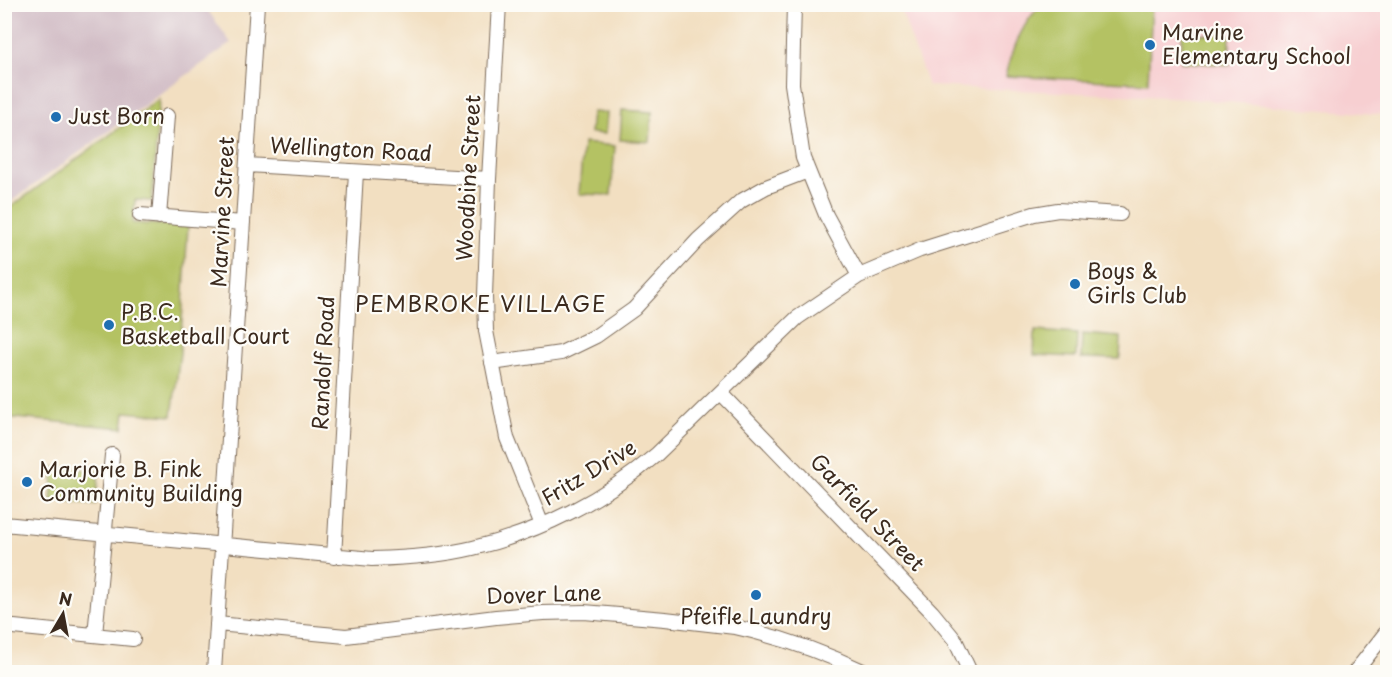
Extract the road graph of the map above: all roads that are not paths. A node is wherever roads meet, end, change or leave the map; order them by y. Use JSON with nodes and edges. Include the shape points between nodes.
{"nodes":[{"id":1,"x":256,"y":4,"type":"edge"},
{"id":2,"x":499,"y":4,"type":"edge"},
{"id":3,"x":794,"y":4,"type":"edge"},
{"id":4,"x":166,"y":116,"type":"dead end"},
{"id":5,"x":247,"y":165,"type":"junction"},
{"id":6,"x":808,"y":171,"type":"junction"},
{"id":7,"x":356,"y":172,"type":"junction"},
{"id":8,"x":489,"y":179,"type":"junction"},
{"id":9,"x":1120,"y":214,"type":"dead end"},
{"id":10,"x":140,"y":215,"type":"dead end"},
{"id":11,"x":159,"y":217,"type":"junction"},
{"id":12,"x":243,"y":223,"type":"junction"},
{"id":13,"x":859,"y":276,"type":"junction"},
{"id":14,"x":492,"y":363,"type":"junction"},
{"id":15,"x":721,"y":393,"type":"junction"},
{"id":16,"x":112,"y":456,"type":"dead end"},
{"id":17,"x":4,"y":524,"type":"edge"},
{"id":18,"x":542,"y":525,"type":"junction"},
{"id":19,"x":104,"y":534,"type":"junction"},
{"id":20,"x":222,"y":546,"type":"junction"},
{"id":21,"x":334,"y":557,"type":"junction"},
{"id":22,"x":217,"y":624,"type":"junction"},
{"id":23,"x":4,"y":626,"type":"edge"},
{"id":24,"x":1388,"y":630,"type":"edge"},
{"id":25,"x":95,"y":635,"type":"junction"},
{"id":26,"x":133,"y":639,"type":"dead end"},
{"id":27,"x":214,"y":672,"type":"edge"},
{"id":28,"x":865,"y":672,"type":"edge"},
{"id":29,"x":970,"y":672,"type":"edge"},
{"id":30,"x":1355,"y":672,"type":"edge"}],
"edges":[{"from":1,"to":5,"type":"street","name":"Marvine Street"},
{"from":2,"to":8,"type":"street","name":"Woodbine Street"},
{"from":3,"to":6,"type":"street","via":[[792,84]]},
{"from":4,"to":11,"type":"street"},
{"from":5,"to":7,"type":"street","name":"Wellington Road"},
{"from":5,"to":12,"type":"street","name":"Marvine Street"},
{"from":6,"to":13,"type":"street","via":[[826,215]]},
{"from":6,"to":14,"type":"street","via":[[741,201],[698,240],[634,309],[596,336],[561,353]]},
{"from":7,"to":8,"type":"street","name":"Wellington Road"},
{"from":7,"to":21,"type":"street","name":"Randolf Road"},
{"from":8,"to":14,"type":"street","name":"Woodbine Street","via":[[485,318]]},
{"from":9,"to":13,"type":"street","name":"Fritz Drive","via":[[1058,210],[1022,217],[920,250]]},
{"from":10,"to":11,"type":"street"},
{"from":11,"to":12,"type":"street"},
{"from":12,"to":20,"type":"street","name":"Marvine Street"},
{"from":13,"to":15,"type":"street","name":"Fritz Drive","via":[[796,318]]},
{"from":14,"to":18,"type":"street","name":"Woodbine Street","via":[[507,438]]},
{"from":15,"to":18,"type":"street","name":"Fritz Drive","via":[[638,471]]},
{"from":15,"to":29,"type":"street","name":"Garfield Street","via":[[926,605],[955,640]]},
{"from":16,"to":19,"type":"street"},
{"from":17,"to":19,"type":"street","name":"Fritz Drive"},
{"from":18,"to":21,"type":"street","name":"Fritz Drive","via":[[502,541],[431,556]]},
{"from":19,"to":20,"type":"street","name":"Fritz Drive"},
{"from":19,"to":25,"type":"street"},
{"from":20,"to":21,"type":"street","name":"Fritz Drive"},
{"from":20,"to":22,"type":"street","name":"Marvine Street"},
{"from":22,"to":27,"type":"street","name":"Marvine Street"},
{"from":22,"to":28,"type":"street","name":"Dover Lane","via":[[346,636],[543,613],[611,614],[754,631],[811,648]]},
{"from":23,"to":25,"type":"street"},
{"from":24,"to":30,"type":"street"},
{"from":25,"to":26,"type":"street"}]}
